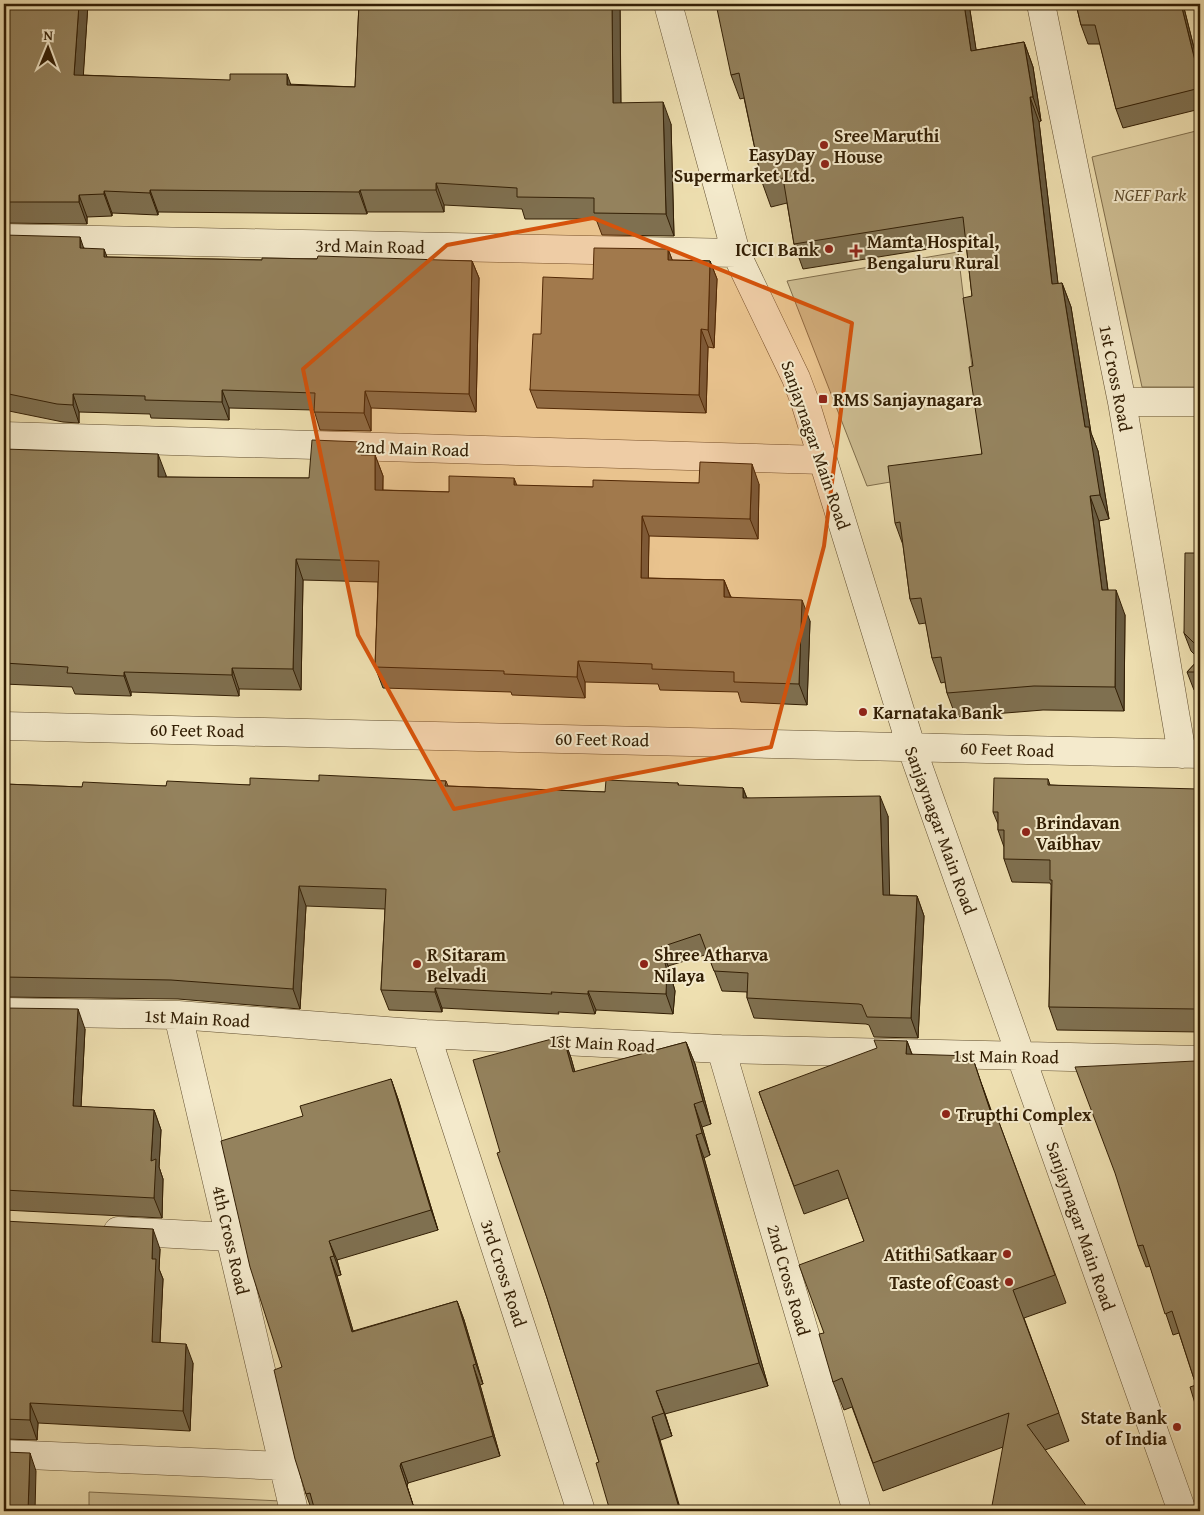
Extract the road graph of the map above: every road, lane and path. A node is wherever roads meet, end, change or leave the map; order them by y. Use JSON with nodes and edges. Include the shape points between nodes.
{"nodes":[{"id":1,"x":668,"y":4,"type":"edge"},
{"id":2,"x":1041,"y":4,"type":"edge"},
{"id":3,"x":4,"y":238,"type":"edge"},
{"id":4,"x":736,"y":253,"type":"junction"},
{"id":5,"x":1122,"y":402,"type":"junction"},
{"id":6,"x":1200,"y":402,"type":"edge"},
{"id":7,"x":4,"y":436,"type":"edge"},
{"id":8,"x":823,"y":460,"type":"junction"},
{"id":9,"x":4,"y":726,"type":"edge"},
{"id":10,"x":911,"y":746,"type":"junction"},
{"id":11,"x":1191,"y":754,"type":"edge"},
{"id":12,"x":4,"y":1012,"type":"edge"},
{"id":13,"x":178,"y":1015,"type":"junction"},
{"id":14,"x":426,"y":1034,"type":"junction"},
{"id":15,"x":721,"y":1049,"type":"junction"},
{"id":16,"x":1022,"y":1057,"type":"junction"},
{"id":17,"x":1200,"y":1060,"type":"edge"},
{"id":18,"x":92,"y":1230,"type":"edge"},
{"id":19,"x":230,"y":1237,"type":"junction"},
{"id":20,"x":4,"y":1454,"type":"edge"},
{"id":21,"x":283,"y":1466,"type":"junction"},
{"id":22,"x":294,"y":1511,"type":"edge"},
{"id":23,"x":581,"y":1511,"type":"edge"},
{"id":24,"x":857,"y":1511,"type":"edge"},
{"id":25,"x":1182,"y":1511,"type":"edge"}],
"edges":[{"from":1,"to":4,"type":"street","name":"Sanjaynagar Main Road"},
{"from":2,"to":5,"type":"street","name":"1st Cross Road"},
{"from":3,"to":4,"type":"street","name":"3rd Main Road"},
{"from":4,"to":8,"type":"street","name":"Sanjaynagar Main Road","via":[[796,378]]},
{"from":5,"to":6,"type":"street"},
{"from":5,"to":11,"type":"street","name":"1st Cross Road"},
{"from":7,"to":8,"type":"street","name":"2nd Main Road"},
{"from":8,"to":10,"type":"street","name":"Sanjaynagar Main Road"},
{"from":9,"to":10,"type":"street","name":"60 Feet Road"},
{"from":10,"to":11,"type":"street","name":"60 Feet Road"},
{"from":10,"to":16,"type":"street","name":"Sanjaynagar Main Road"},
{"from":12,"to":13,"type":"street","name":"1st Main Road"},
{"from":13,"to":14,"type":"street","name":"1st Main Road"},
{"from":13,"to":19,"type":"street","name":"4th Cross Road"},
{"from":14,"to":15,"type":"street","name":"1st Main Road"},
{"from":14,"to":23,"type":"street","name":"3rd Cross Road"},
{"from":15,"to":16,"type":"street","name":"1st Main Road"},
{"from":15,"to":24,"type":"street","name":"2nd Cross Road"},
{"from":16,"to":17,"type":"street","name":"1st Main Road"},
{"from":16,"to":25,"type":"street","name":"Sanjaynagar Main Road"},
{"from":18,"to":19,"type":"street"},
{"from":19,"to":21,"type":"street","name":"4th Cross Road"},
{"from":20,"to":21,"type":"street"},
{"from":21,"to":22,"type":"street","name":"4th Cross Road"}]}
